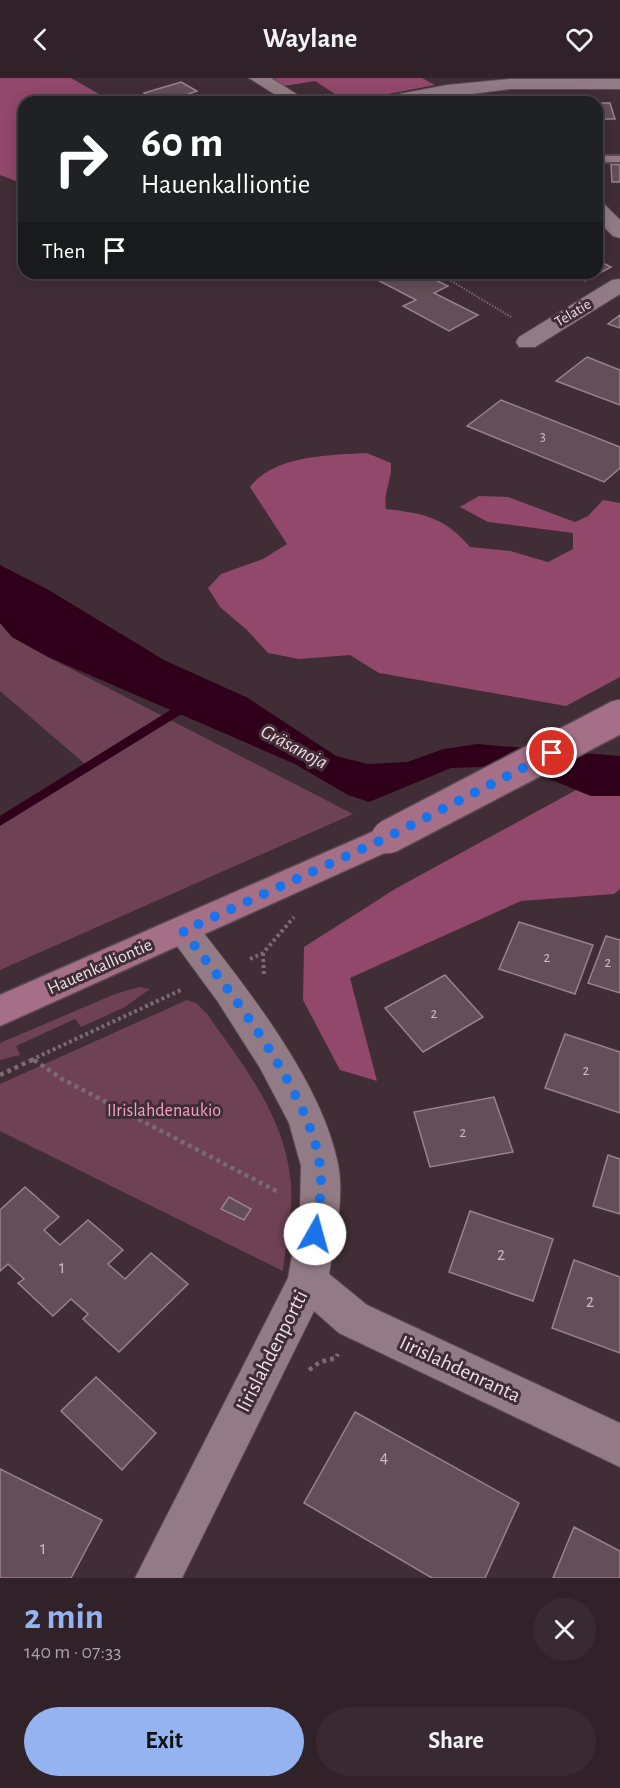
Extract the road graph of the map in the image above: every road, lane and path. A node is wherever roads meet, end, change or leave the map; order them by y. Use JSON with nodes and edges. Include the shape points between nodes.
{"nodes":[{"id":1,"x":258,"y":78,"type":"edge"},
{"id":2,"x":510,"y":81,"type":"edge"},
{"id":3,"x":620,"y":84,"type":"edge"},
{"id":4,"x":290,"y":96,"type":"edge"},
{"id":5,"x":415,"y":96,"type":"edge"},
{"id":6,"x":515,"y":96,"type":"edge"},
{"id":7,"x":603,"y":159,"type":"edge"},
{"id":8,"x":620,"y":159,"type":"edge"},
{"id":9,"x":603,"y":214,"type":"edge"},
{"id":10,"x":620,"y":232,"type":"edge"},
{"id":11,"x":448,"y":279,"type":"edge"},
{"id":12,"x":620,"y":285,"type":"edge"},
{"id":13,"x":517,"y":321,"type":"dead end"},
{"id":14,"x":527,"y":342,"type":"dead end"},
{"id":15,"x":620,"y":716,"type":"edge"},
{"id":16,"x":183,"y":931,"type":"junction"},
{"id":17,"x":0,"y":1011,"type":"edge"},
{"id":18,"x":33,"y":1060,"type":"dead end"},
{"id":19,"x":319,"y":1211,"type":"junction"},
{"id":20,"x":308,"y":1281,"type":"junction"},
{"id":21,"x":620,"y":1444,"type":"edge"},
{"id":22,"x":158,"y":1578,"type":"edge"}],
"edges":[{"from":1,"to":4,"type":"street"},
{"from":2,"to":3,"type":"street"},
{"from":2,"to":5,"type":"street"},
{"from":2,"to":6,"type":"street"},
{"from":7,"to":8,"type":"lane"},
{"from":9,"to":10,"type":"street"},
{"from":11,"to":13,"type":"path"},
{"from":12,"to":14,"type":"street","name":"Telatie"},
{"from":15,"to":16,"type":"main road","name":"Hauenkalliontie","bridge":true,"via":[[388,837]]},
{"from":16,"to":17,"type":"main road","name":"Hauenkalliontie"},
{"from":16,"to":19,"type":"street","name":"Iirislahdenportti","via":[[273,1057],[308,1121],[320,1167]]},
{"from":18,"to":19,"type":"path","via":[[62,1079]]},
{"from":19,"to":20,"type":"street","name":"Iirislahdenportti"},
{"from":20,"to":21,"type":"street","name":"Iirislahdenranta","via":[[353,1319]]},
{"from":20,"to":22,"type":"street","name":"Iirislahdenportti"}]}
